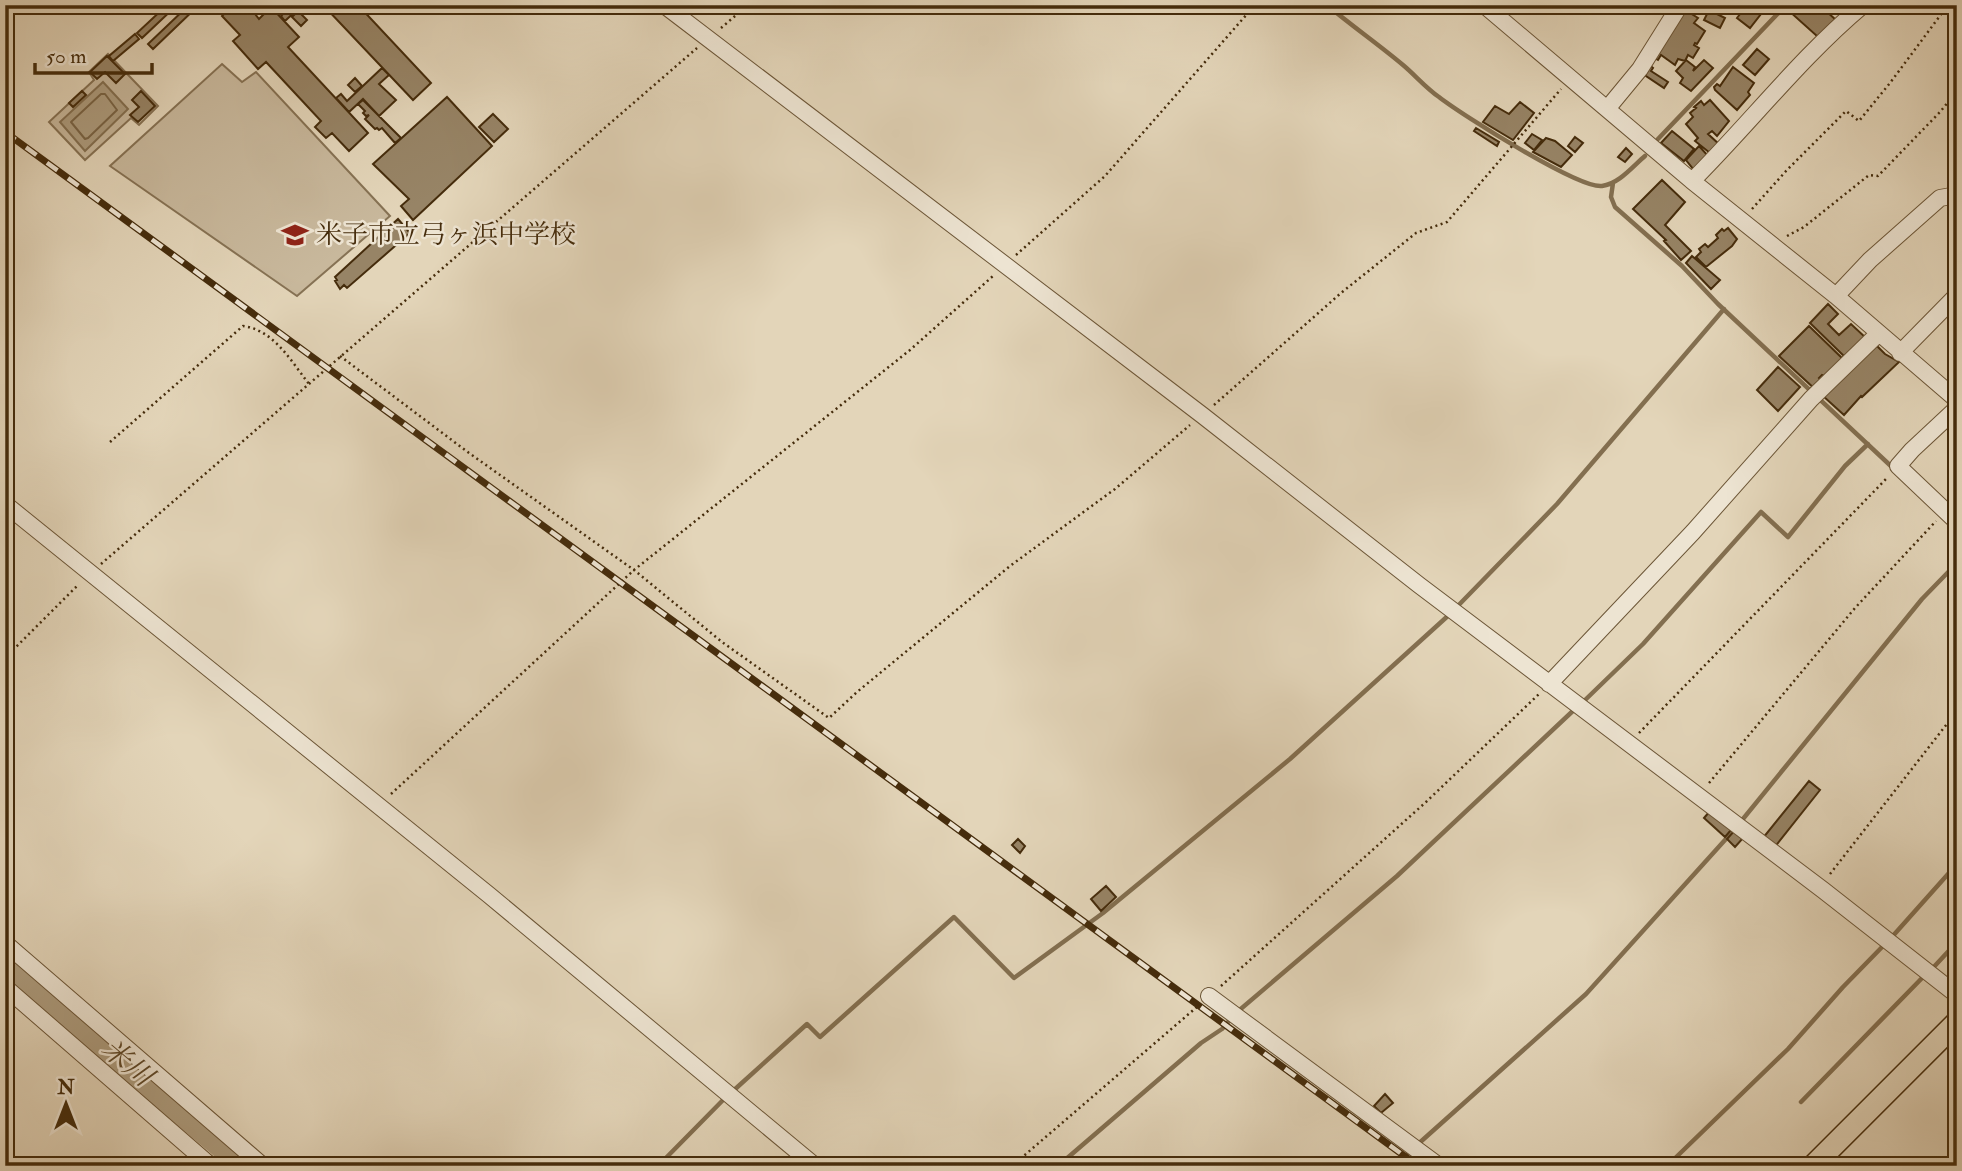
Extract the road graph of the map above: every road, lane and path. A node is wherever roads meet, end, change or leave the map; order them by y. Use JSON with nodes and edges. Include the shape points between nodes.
{"nodes":[{"id":1,"x":664,"y":5,"type":"edge"},
{"id":2,"x":748,"y":5,"type":"edge"},
{"id":3,"x":1255,"y":5,"type":"edge"},
{"id":4,"x":1484,"y":5,"type":"edge"},
{"id":5,"x":1670,"y":5,"type":"edge"},
{"id":6,"x":1863,"y":5,"type":"edge"},
{"id":7,"x":1948,"y":5,"type":"edge"},
{"id":8,"x":708,"y":39,"type":"junction"},
{"id":9,"x":1570,"y":78,"type":"junction"},
{"id":10,"x":1957,"y":91,"type":"edge"},
{"id":11,"x":1607,"y":109,"type":"junction"},
{"id":12,"x":1692,"y":181,"type":"junction"},
{"id":13,"x":1957,"y":195,"type":"edge"},
{"id":14,"x":1742,"y":222,"type":"junction"},
{"id":15,"x":1772,"y":246,"type":"junction"},
{"id":16,"x":1005,"y":265,"type":"junction"},
{"id":17,"x":1957,"y":295,"type":"edge"},
{"id":18,"x":1836,"y":296,"type":"junction"},
{"id":19,"x":1878,"y":334,"type":"junction"},
{"id":20,"x":1900,"y":353,"type":"junction"},
{"id":21,"x":340,"y":356,"type":"junction"},
{"id":22,"x":309,"y":384,"type":"junction"},
{"id":23,"x":1957,"y":400,"type":"edge"},
{"id":24,"x":1957,"y":408,"type":"edge"},
{"id":25,"x":1202,"y":415,"type":"junction"},
{"id":26,"x":110,"y":442,"type":"dead end"},
{"id":27,"x":1898,"y":466,"type":"junction"},
{"id":28,"x":5,"y":504,"type":"edge"},
{"id":29,"x":1951,"y":517,"type":"edge"},
{"id":30,"x":634,"y":570,"type":"junction"},
{"id":31,"x":90,"y":573,"type":"junction"},
{"id":32,"x":5,"y":658,"type":"edge"},
{"id":33,"x":1549,"y":684,"type":"junction"},
{"id":34,"x":1957,"y":711,"type":"edge"},
{"id":35,"x":1629,"y":743,"type":"junction"},
{"id":36,"x":1699,"y":796,"type":"junction"},
{"id":37,"x":378,"y":805,"type":"junction"},
{"id":38,"x":1823,"y":890,"type":"junction"},
{"id":39,"x":5,"y":943,"type":"edge"},
{"id":40,"x":5,"y":987,"type":"edge"},
{"id":41,"x":1957,"y":995,"type":"edge"},
{"id":42,"x":1209,"y":996,"type":"junction"},
{"id":43,"x":1957,"y":1022,"type":"edge"},
{"id":44,"x":211,"y":1166,"type":"edge"},
{"id":45,"x":263,"y":1166,"type":"edge"},
{"id":46,"x":815,"y":1166,"type":"edge"},
{"id":47,"x":1012,"y":1166,"type":"edge"},
{"id":48,"x":1439,"y":1166,"type":"edge"},
{"id":49,"x":1813,"y":1166,"type":"edge"}],
"edges":[{"from":1,"to":8,"type":"street"},
{"from":2,"to":8,"type":"path"},
{"from":3,"to":16,"type":"path","via":[[1105,176]]},
{"from":4,"to":9,"type":"street"},
{"from":5,"to":11,"type":"street","via":[[1677,10],[1640,69]]},
{"from":6,"to":12,"type":"street"},
{"from":7,"to":14,"type":"path","via":[[1859,121],[1846,111]]},
{"from":8,"to":16,"type":"street"},
{"from":8,"to":21,"type":"path"},
{"from":9,"to":11,"type":"street"},
{"from":9,"to":25,"type":"path","via":[[1447,222],[1416,233]]},
{"from":10,"to":15,"type":"path","via":[[1878,176],[1869,175],[1804,227]]},
{"from":11,"to":12,"type":"street"},
{"from":12,"to":14,"type":"street"},
{"from":13,"to":18,"type":"street","via":[[1940,198]]},
{"from":14,"to":15,"type":"street"},
{"from":15,"to":18,"type":"street"},
{"from":16,"to":25,"type":"street"},
{"from":16,"to":30,"type":"path","via":[[910,350]]},
{"from":17,"to":20,"type":"street"},
{"from":18,"to":19,"type":"street"},
{"from":19,"to":20,"type":"street"},
{"from":19,"to":33,"type":"street","via":[[1777,435],[1693,532]]},
{"from":20,"to":23,"type":"street"},
{"from":21,"to":22,"type":"path"},
{"from":21,"to":30,"type":"path"},
{"from":22,"to":26,"type":"path","via":[[269,336],[243,327]]},
{"from":22,"to":31,"type":"path"},
{"from":24,"to":27,"type":"street"},
{"from":25,"to":30,"type":"path","via":[[1115,489],[1010,566],[829,718],[722,642]]},
{"from":25,"to":33,"type":"street"},
{"from":27,"to":29,"type":"street"},
{"from":27,"to":35,"type":"path"},
{"from":28,"to":31,"type":"street"},
{"from":29,"to":36,"type":"path","via":[[1855,608]]},
{"from":30,"to":37,"type":"path"},
{"from":31,"to":32,"type":"path"},
{"from":31,"to":37,"type":"street"},
{"from":33,"to":35,"type":"street"},
{"from":33,"to":42,"type":"path","via":[[1426,803]]},
{"from":34,"to":38,"type":"path","via":[[1826,878]]},
{"from":35,"to":36,"type":"street"},
{"from":36,"to":38,"type":"street"},
{"from":37,"to":46,"type":"street"},
{"from":38,"to":41,"type":"street"},
{"from":39,"to":45,"type":"street"},
{"from":40,"to":44,"type":"street"},
{"from":42,"to":47,"type":"path"},
{"from":42,"to":48,"type":"street"},
{"from":43,"to":49,"type":"main road"}]}
